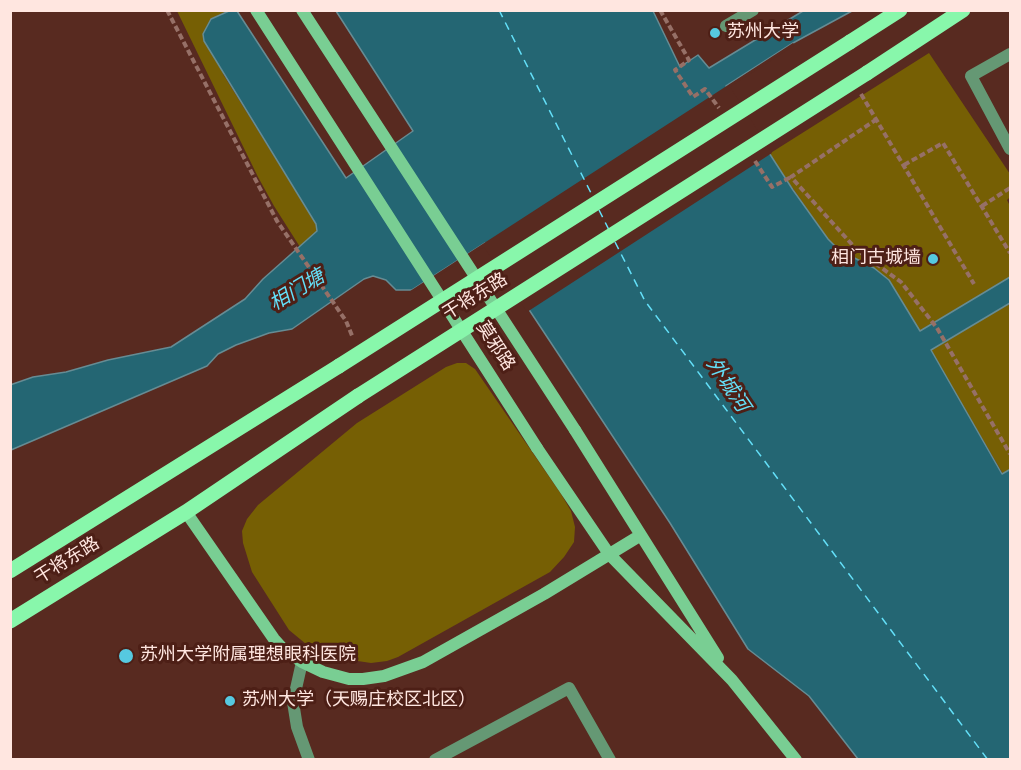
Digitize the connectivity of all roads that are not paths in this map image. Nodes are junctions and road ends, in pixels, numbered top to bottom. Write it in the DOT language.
graph roads {
  1 [pos="256,10"];
  2 [pos="302,10"];
  3 [pos="753,10"];
  4 [pos="900,10"];
  5 [pos="963,10"];
  6 [pos="726,26"];
  7 [pos="1011,54"];
  8 [pos="1011,149"];
  9 [pos="186,512"];
  10 [pos="641,536"];
  11 [pos="609,554"];
  12 [pos="10,571"];
  13 [pos="10,621"];
  14 [pos="302,662"];
  15 [pos="732,680"];
  16 [pos="309,759"];
  17 [pos="435,759"];
  18 [pos="610,759"];
  19 [pos="796,759"];
  1 -- 11 [label="main road, 莫邪路, bridge"];
  2 -- 10 [label="main road, 莫邪路, bridge"];
  3 -- 6 [label="street"];
  4 -- 12 [label="main road, 干将东路, bridge"];
  5 -- 9 [label="main road, 干将东路, bridge"];
  7 -- 8 [label="street"];
  9 -- 13 [label="main road, 干将东路"];
  9 -- 14 [label="main road"];
  10 -- 11 [label="main road"];
  10 -- 15 [label="main road, 莫邪路"];
  11 -- 14 [label="main road"];
  11 -- 15 [label="main road, 莫邪路"];
  14 -- 16 [label="street"];
  15 -- 19 [label="main road, 莫邪路"];
  17 -- 18 [label="street"];
}
